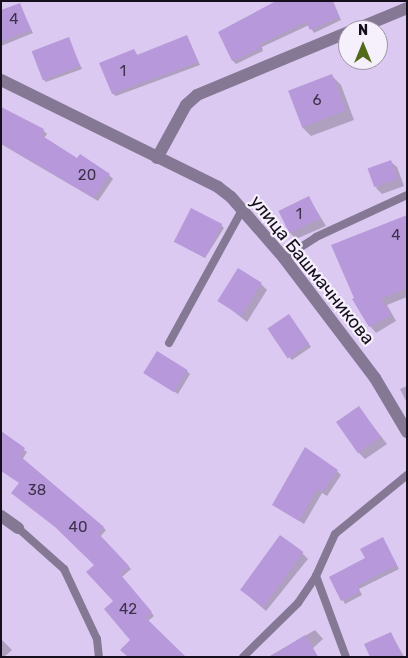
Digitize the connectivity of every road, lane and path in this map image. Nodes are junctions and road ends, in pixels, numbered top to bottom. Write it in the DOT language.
graph roads {
  1 [pos="407,8"];
  2 [pos="378,20"];
  3 [pos="338,36"];
  4 [pos="1,80"];
  5 [pos="158,158"];
  6 [pos="407,195"];
  7 [pos="242,210"];
  8 [pos="284,258"];
  9 [pos="169,343"];
  10 [pos="407,432"];
  11 [pos="407,475"];
  12 [pos="1,516"];
  13 [pos="18,528"];
  14 [pos="316,576"];
  15 [pos="99,657"];
  16 [pos="243,657"];
  17 [pos="346,657"];
  1 -- 2 [label="street"];
  3 -- 5 [label="street"];
  4 -- 5 [label="street, улица Башмачникова"];
  5 -- 7 [label="street, улица Башмачникова"];
  6 -- 8 [label="lane"];
  7 -- 8 [label="street, улица Башмачникова"];
  7 -- 9 [label="lane"];
  8 -- 10 [label="street, улица Башмачникова"];
  11 -- 14 [label="lane"];
  12 -- 13 [label="street"];
  13 -- 15 [label="lane"];
  14 -- 16 [label="lane"];
  14 -- 17 [label="lane"];
}
